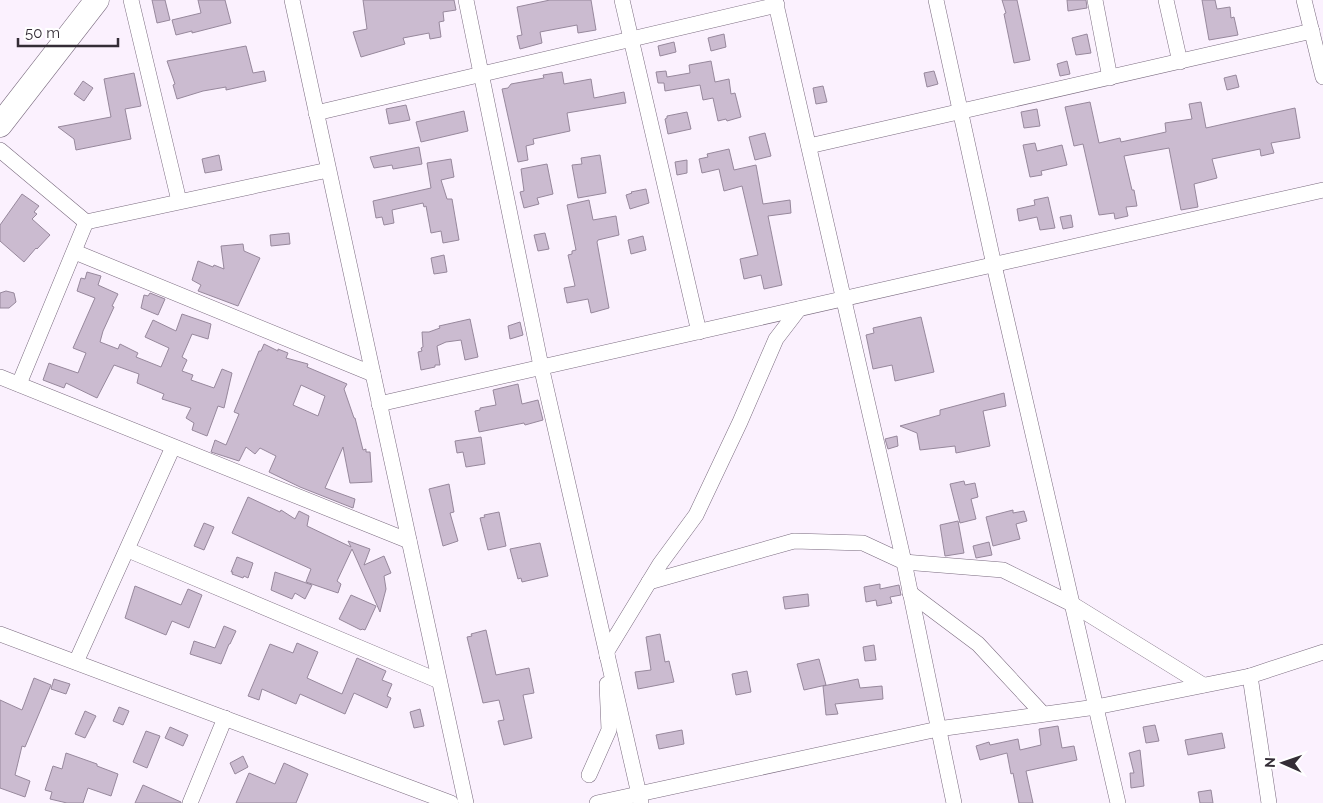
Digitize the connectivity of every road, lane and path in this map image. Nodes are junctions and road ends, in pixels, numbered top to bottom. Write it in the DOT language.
graph roads {
  1 [pos="98,0"];
  2 [pos="131,0"];
  3 [pos="292,0"];
  4 [pos="466,0"];
  5 [pos="622,0"];
  6 [pos="936,0"];
  7 [pos="1095,0"];
  8 [pos="1166,0"];
  9 [pos="1304,0"];
  10 [pos="776,2"];
  11 [pos="1312,31"];
  12 [pos="631,39"];
  13 [pos="1180,62"];
  14 [pos="481,74"];
  15 [pos="1323,77"];
  16 [pos="1110,78"];
  17 [pos="960,112"];
  18 [pos="316,113"];
  19 [pos="0,125"];
  20 [pos="809,146"];
  21 [pos="0,150"];
  22 [pos="328,170"];
  23 [pos="1323,190"];
  24 [pos="179,201"];
  25 [pos="86,222"];
  26 [pos="75,252"];
  27 [pos="994,266"];
  28 [pos="844,299"];
  29 [pos="799,309"];
  30 [pos="699,332"];
  31 [pos="541,366"];
  32 [pos="373,374"];
  33 [pos="0,377"];
  34 [pos="19,384"];
  35 [pos="379,404"];
  36 [pos="173,447"];
  37 [pos="409,542"];
  38 [pos="128,550"];
  39 [pos="904,562"];
  40 [pos="649,582"];
  41 [pos="910,592"];
  42 [pos="1072,604"];
  43 [pos="0,634"];
  44 [pos="607,651"];
  45 [pos="1323,652"];
  46 [pos="76,662"];
  47 [pos="1250,676"];
  48 [pos="440,680"];
  49 [pos="1203,686"];
  50 [pos="1096,707"];
  51 [pos="1043,714"];
  52 [pos="224,718"];
  53 [pos="938,729"];
  54 [pos="589,776"];
  55 [pos="640,798"];
  56 [pos="190,803"];
  57 [pos="451,803"];
  58 [pos="466,803"];
  59 [pos="597,803"];
  60 [pos="954,803"];
  61 [pos="1118,803"];
  62 [pos="1269,803"];
  1 -- 19 [label="main road"];
  2 -- 24 [label="street"];
  3 -- 18 [label="street"];
  4 -- 14 [label="street"];
  5 -- 12 [label="street"];
  6 -- 17 [label="street"];
  7 -- 16 [label="street"];
  8 -- 13 [label="street"];
  9 -- 11 [label="street"];
  10 -- 12 [label="street"];
  10 -- 20 [label="street"];
  11 -- 13 [label="street"];
  11 -- 15 [label="street"];
  12 -- 14 [label="street"];
  12 -- 30 [label="street"];
  13 -- 16 [label="street"];
  14 -- 18 [label="street"];
  14 -- 31 [label="street"];
  16 -- 17 [label="street"];
  17 -- 20 [label="street"];
  17 -- 27 [label="street"];
  18 -- 22 [label="street"];
  20 -- 28 [label="street"];
  21 -- 25 [label="street"];
  22 -- 24 [label="street"];
  22 -- 32 [label="street"];
  23 -- 27 [label="street"];
  24 -- 25 [label="street"];
  25 -- 26 [label="street"];
  26 -- 32 [label="street"];
  26 -- 34 [label="street"];
  27 -- 28 [label="street"];
  27 -- 42 [label="street"];
  28 -- 29 [label="street"];
  28 -- 39 [label="street"];
  29 -- 30 [label="street"];
  29 -- 40 [label="street"];
  30 -- 31 [label="street"];
  31 -- 35 [label="street"];
  31 -- 44 [label="street"];
  32 -- 35 [label="street"];
  33 -- 34 [label="street"];
  34 -- 36 [label="street"];
  35 -- 37 [label="street"];
  36 -- 37 [label="street"];
  36 -- 38 [label="street"];
  37 -- 48 [label="street"];
  38 -- 46 [label="street"];
  38 -- 48 [label="street"];
  39 -- 40 [label="street"];
  39 -- 41 [label="street"];
  39 -- 42 [label="street"];
  40 -- 44 [label="street"];
  41 -- 51 [label="street"];
  41 -- 53 [label="street"];
  42 -- 49 [label="street"];
  42 -- 50 [label="street"];
  43 -- 46 [label="street"];
  44 -- 54 [label="street"];
  44 -- 55 [label="street"];
  45 -- 47 [label="street"];
  46 -- 52 [label="street"];
  47 -- 49 [label="street"];
  47 -- 62 [label="street"];
  48 -- 58 [label="street"];
  49 -- 50 [label="street"];
  50 -- 51 [label="street"];
  50 -- 61 [label="street"];
  51 -- 53 [label="street"];
  52 -- 56 [label="street"];
  52 -- 57 [label="street"];
  53 -- 55 [label="street"];
  53 -- 60 [label="street"];
  55 -- 59 [label="street"];
}
